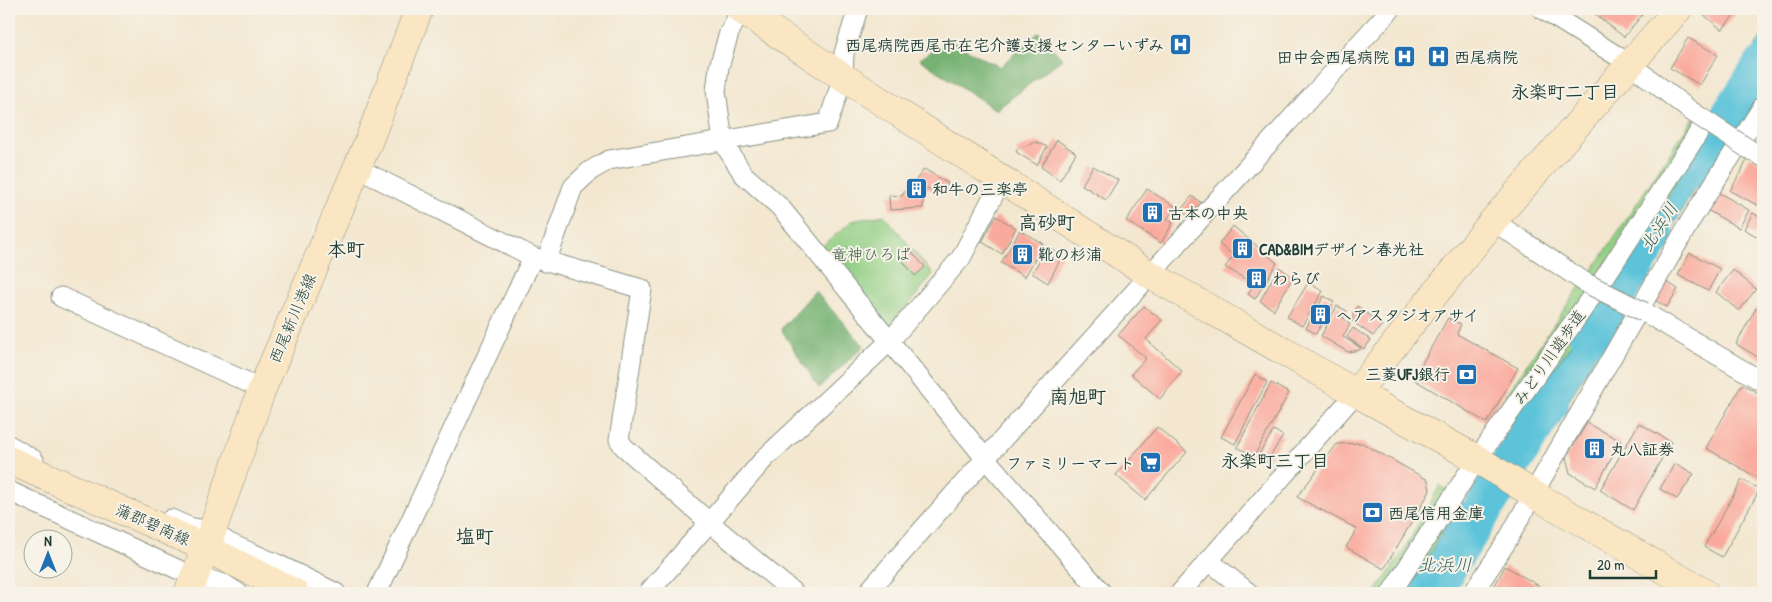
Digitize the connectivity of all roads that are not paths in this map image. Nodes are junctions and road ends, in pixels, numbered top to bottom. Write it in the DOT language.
graph roads {
  1 [pos="418,9"];
  2 [pos="740,9"];
  3 [pos="858,9"];
  4 [pos="1391,9"];
  5 [pos="1542,9"];
  6 [pos="1678,9"];
  7 [pos="1630,64"];
  8 [pos="843,77"];
  9 [pos="1763,106"];
  10 [pos="1698,116"];
  11 [pos="723,142"];
  12 [pos="1763,157"];
  13 [pos="357,168"];
  14 [pos="1002,179"];
  15 [pos="1493,221"];
  16 [pos="539,259"];
  17 [pos="1150,274"];
  18 [pos="1591,286"];
  19 [pos="61,297"];
  20 [pos="889,342"];
  21 [pos="1763,382"];
  22 [pos="262,389"];
  23 [pos="1356,393"];
  24 [pos="9,445"];
  25 [pos="985,458"];
  26 [pos="9,460"];
  27 [pos="1478,460"];
  28 [pos="1525,489"];
  29 [pos="9,491"];
  30 [pos="709,522"];
  31 [pos="209,539"];
  32 [pos="1209,561"];
  33 [pos="192,585"];
  34 [pos="238,593"];
  35 [pos="295,593"];
  36 [pos="336,593"];
  37 [pos="377,593"];
  38 [pos="648,593"];
  39 [pos="794,593"];
  40 [pos="868,593"];
  41 [pos="1102,593"];
  42 [pos="1180,593"];
  43 [pos="1249,593"];
  44 [pos="1391,593"];
  45 [pos="1473,593"];
  46 [pos="1706,593"];
  1 -- 13 [label="street, 西尾新川港線"];
  2 -- 8 [label="street"];
  2 -- 11 [label="street"];
  3 -- 8 [label="street"];
  4 -- 17 [label="street"];
  5 -- 7 [label="street"];
  6 -- 7 [label="street"];
  7 -- 10 [label="street"];
  7 -- 15 [label="street"];
  8 -- 11 [label="street"];
  8 -- 14 [label="street"];
  9 -- 28 [label="street"];
  10 -- 12 [label="street, bridge"];
  10 -- 18 [label="street, みどり川遊歩道"];
  11 -- 16 [label="street"];
  11 -- 20 [label="street"];
  13 -- 16 [label="street"];
  13 -- 22 [label="street, 西尾新川港線"];
  14 -- 17 [label="street"];
  14 -- 20 [label="street"];
  15 -- 18 [label="street"];
  15 -- 23 [label="street"];
  16 -- 30 [label="street"];
  16 -- 37 [label="street"];
  17 -- 23 [label="street"];
  17 -- 25 [label="street"];
  18 -- 21 [label="street, bridge"];
  18 -- 27 [label="street, みどり川遊歩道"];
  19 -- 22 [label="street"];
  20 -- 25 [label="street"];
  20 -- 30 [label="street"];
  22 -- 31 [label="street, 西尾新川港線"];
  23 -- 27 [label="street"];
  23 -- 32 [label="street"];
  24 -- 31 [label="street"];
  25 -- 40 [label="street"];
  25 -- 41 [label="street"];
  26 -- 31 [label="street, 蒲郡碧南線"];
  27 -- 28 [label="street"];
  27 -- 44 [label="street, みどり川遊歩道"];
  28 -- 45 [label="street"];
  28 -- 46 [label="street"];
  29 -- 33 [label="street"];
  30 -- 38 [label="street"];
  30 -- 39 [label="street"];
  31 -- 33 [label="street, 西尾新川港線"];
  31 -- 35 [label="street, 蒲郡碧南線"];
  31 -- 36 [label="street"];
  32 -- 42 [label="street"];
  32 -- 43 [label="street"];
  33 -- 34 [label="street"];
}
